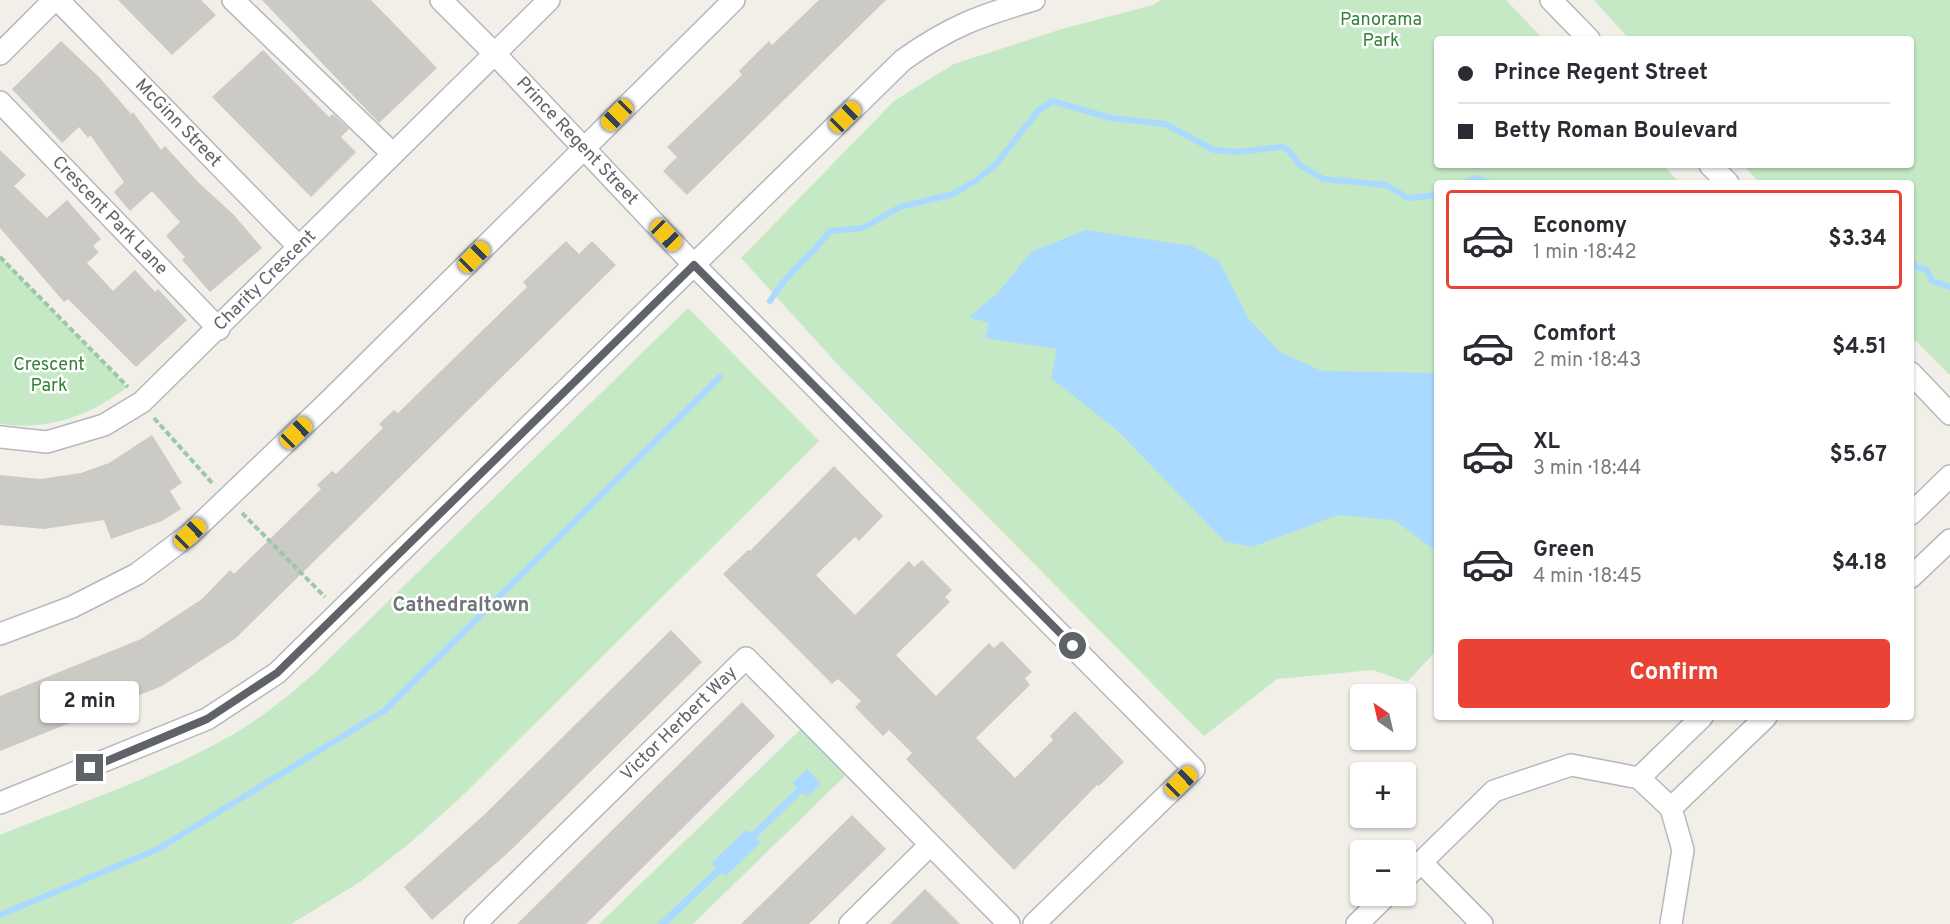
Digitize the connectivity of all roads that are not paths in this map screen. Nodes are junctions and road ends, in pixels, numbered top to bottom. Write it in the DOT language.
graph roads {
  1 [pos="54,0"];
  2 [pos="58,0"];
  3 [pos="233,0"];
  4 [pos="441,0"];
  5 [pos="549,0"];
  6 [pos="734,0"];
  7 [pos="1031,0"];
  8 [pos="1551,0"];
  9 [pos="1586,36"];
  10 [pos="493,52"];
  11 [pos="0,54"];
  12 [pos="0,102"];
  13 [pos="584,149"];
  14 [pos="393,154"];
  15 [pos="1713,168"];
  16 [pos="1725,180"];
  17 [pos="298,248"];
  18 [pos="694,265"];
  19 [pos="219,328"];
  20 [pos="1914,376"];
  21 [pos="1950,414"];
  22 [pos="0,437"];
  23 [pos="1950,476"];
  24 [pos="1914,511"];
  25 [pos="1950,540"];
  26 [pos="1914,575"];
  27 [pos="0,634"];
  28 [pos="1699,720"];
  29 [pos="1763,720"];
  30 [pos="1639,778"];
  31 [pos="0,803"];
  32 [pos="1671,808"];
  33 [pos="930,845"];
  34 [pos="1421,862"];
  35 [pos="1416,867"];
  36 [pos="1376,906"];
  37 [pos="475,924"];
  38 [pos="850,924"];
  39 [pos="1009,924"];
  40 [pos="1034,924"];
  41 [pos="1357,924"];
  42 [pos="1482,924"];
  43 [pos="1671,924"];
  1 -- 11 [label="street"];
  2 -- 17 [label="street, McGinn Street"];
  3 -- 14 [label="street"];
  4 -- 10 [label="street, Prince Regent Street"];
  5 -- 10 [label="street, Charity Crescent"];
  6 -- 13 [label="street"];
  7 -- 18 [label="street"];
  8 -- 9 [label="street"];
  10 -- 13 [label="street, Prince Regent Street"];
  10 -- 14 [label="street, Charity Crescent"];
  12 -- 19 [label="street, Crescent Park Lane"];
  13 -- 18 [label="street, Prince Regent Street"];
  13 -- 27 [label="street"];
  14 -- 17 [label="street, Charity Crescent"];
  15 -- 16 [label="street"];
  17 -- 19 [label="street, Charity Crescent"];
  18 -- 31 [label="street"];
  18 -- 40 [label="street, Prince Regent Street"];
  19 -- 22 [label="street, Charity Crescent"];
  20 -- 21 [label="street"];
  23 -- 24 [label="street"];
  25 -- 26 [label="street"];
  28 -- 30 [label="street"];
  29 -- 32 [label="street"];
  30 -- 32 [label="street"];
  30 -- 34 [label="street"];
  32 -- 43 [label="street"];
  33 -- 37 [label="street, Victor Herbert Way"];
  33 -- 38 [label="street"];
  33 -- 39 [label="street, Victor Herbert Way"];
  34 -- 35 [label="street"];
  34 -- 42 [label="street"];
  36 -- 41 [label="street"];
}
